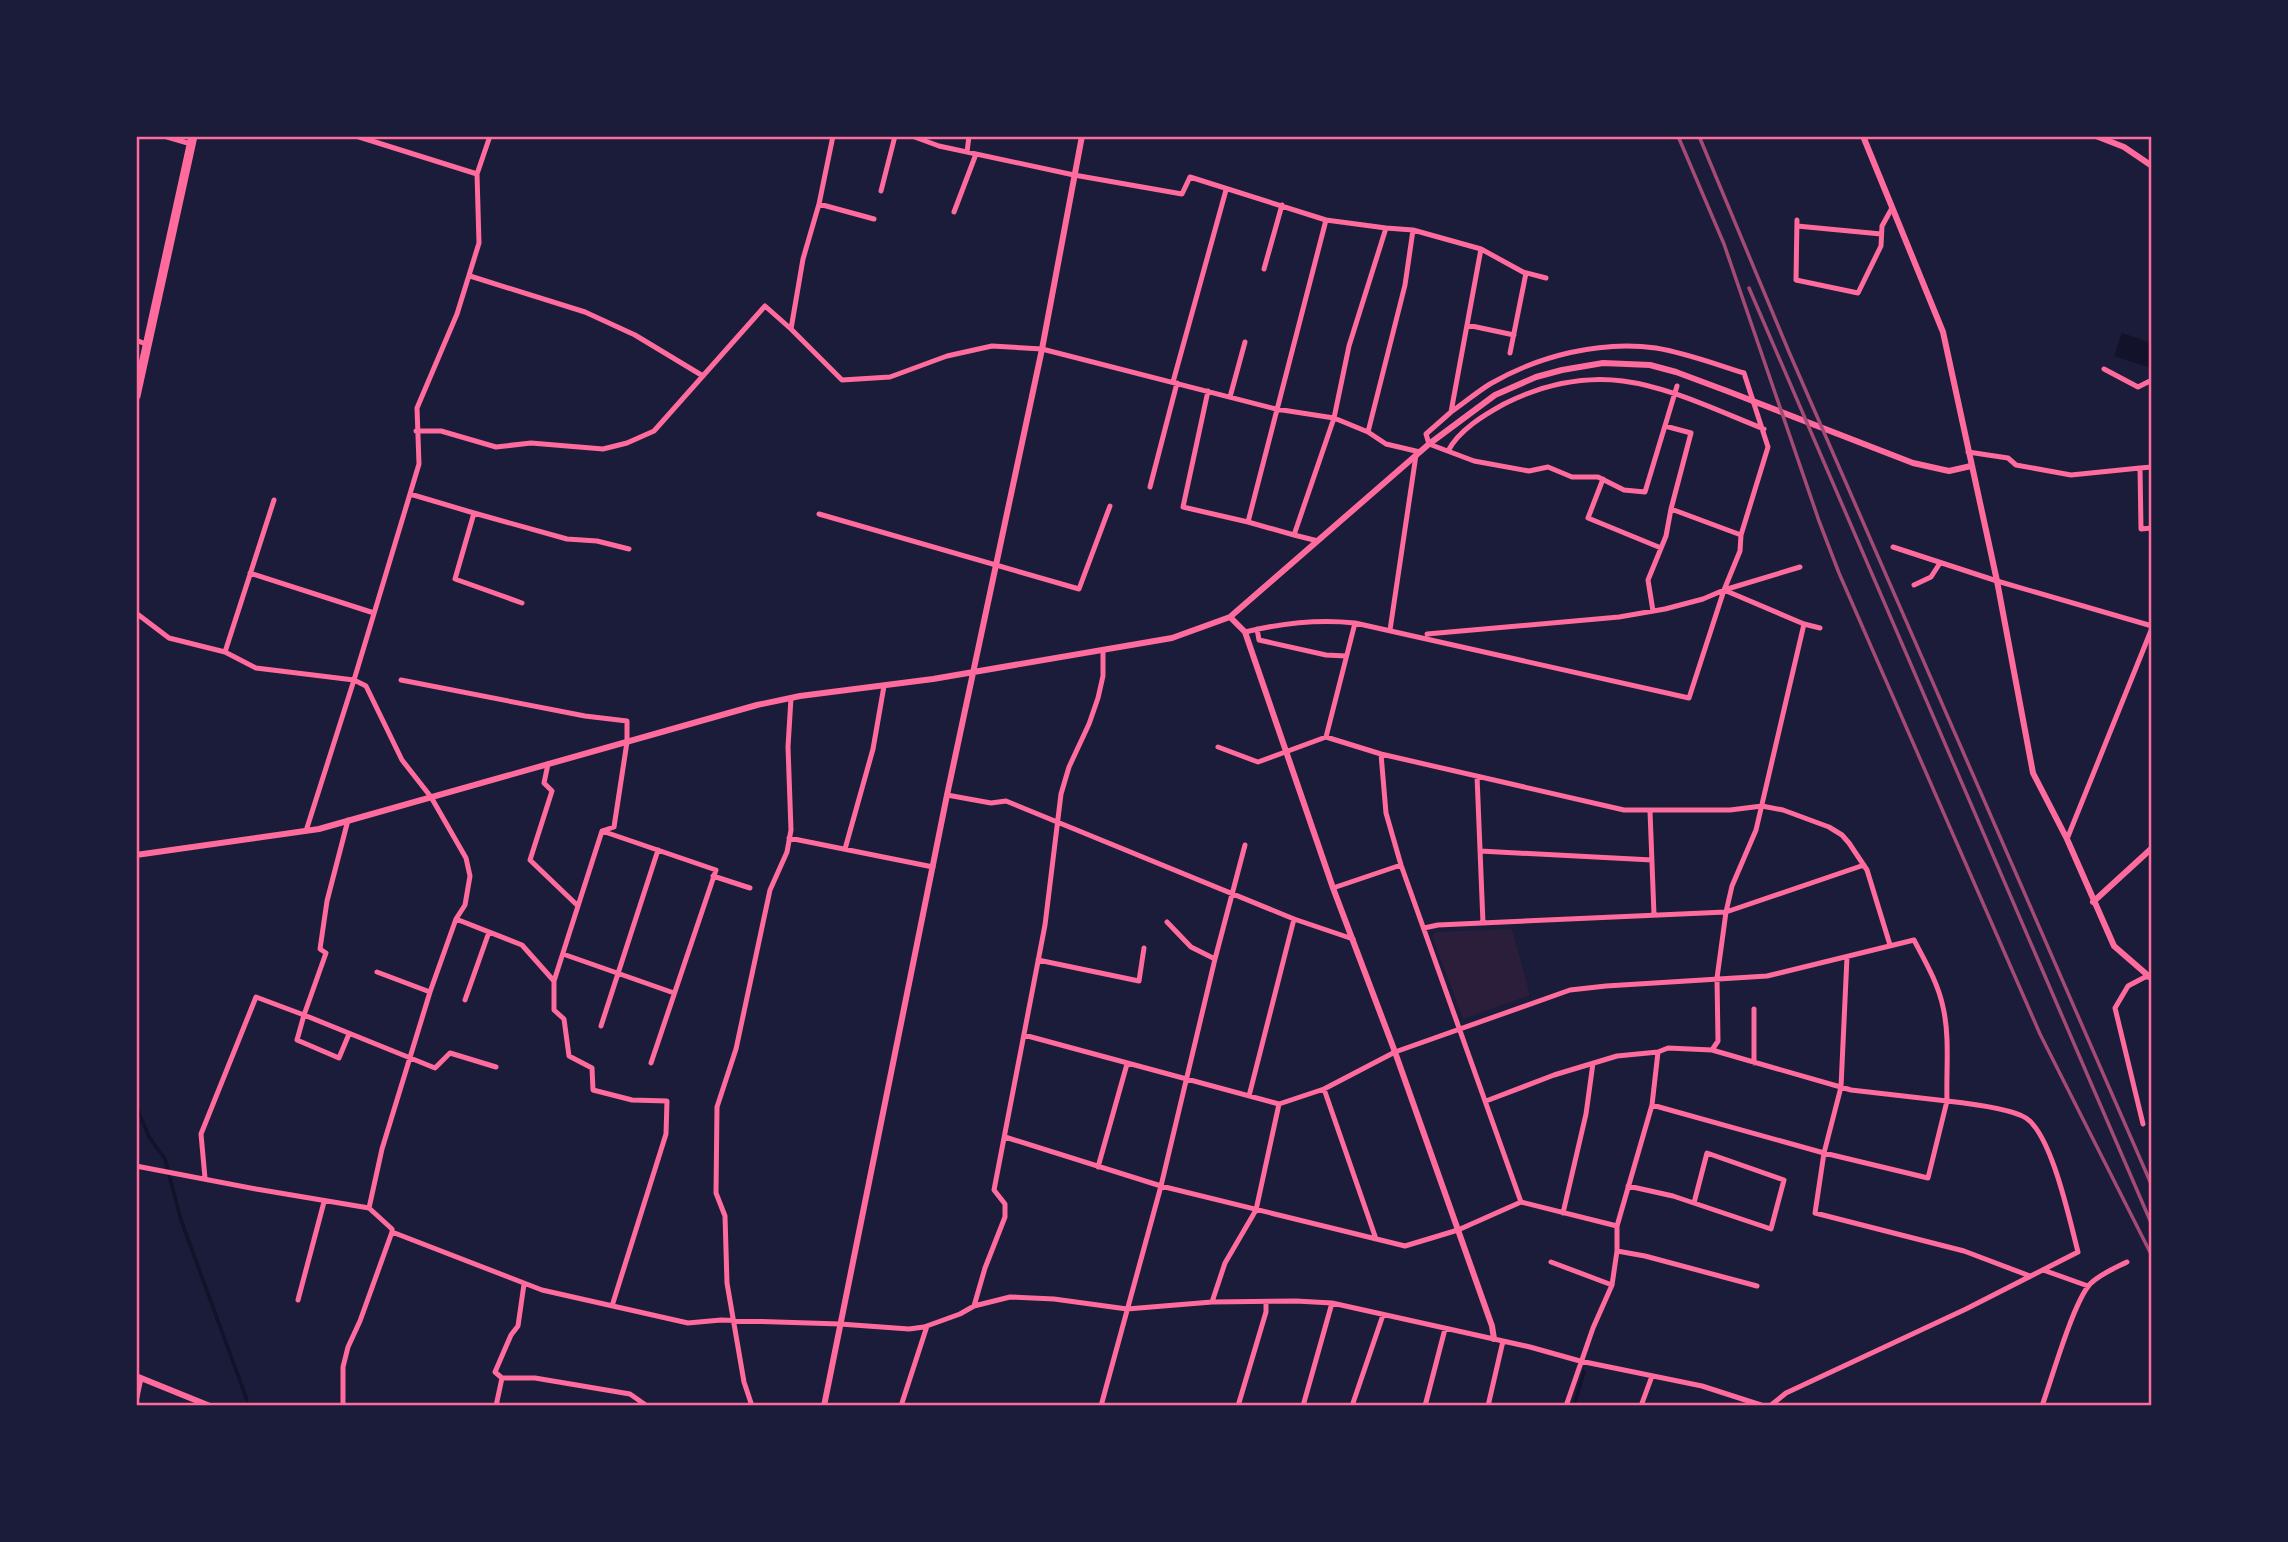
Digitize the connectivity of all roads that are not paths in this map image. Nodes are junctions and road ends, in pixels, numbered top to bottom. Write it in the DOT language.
graph roads {
  1 [pos="164,136"];
  2 [pos="356,136"];
  3 [pos="491,136"];
  4 [pos="833,136"];
  5 [pos="895,136"];
  6 [pos="912,136"];
  7 [pos="969,136"];
  8 [pos="1082,136"];
  9 [pos="1863,136"];
  10 [pos="2096,136"];
  11 [pos="192,140"];
  12 [pos="967,152"];
  13 [pos="976,154"];
  14 [pos="2151,166"];
  15 [pos="477,174"];
  16 [pos="1074,175"];
  17 [pos="1226,190"];
  18 [pos="881,191"];
  19 [pos="819,204"];
  20 [pos="1282,205"];
  21 [pos="1892,208"];
  22 [pos="954,212"];
  23 [pos="874,219"];
  24 [pos="1326,220"];
  25 [pos="1386,228"];
  26 [pos="1413,230"];
  27 [pos="1881,234"];
  28 [pos="1481,249"];
  29 [pos="1264,269"];
  30 [pos="1526,273"];
  31 [pos="470,276"];
  32 [pos="1546,278"];
  33 [pos="1467,325"];
  34 [pos="790,329"];
  35 [pos="1514,335"];
  36 [pos="136,340"];
  37 [pos="1245,342"];
  38 [pos="148,345"];
  39 [pos="1042,349"];
  40 [pos="1510,353"];
  41 [pos="2104,369"];
  42 [pos="703,376"];
  43 [pos="2151,380"];
  44 [pos="1175,382"];
  45 [pos="1675,389"];
  46 [pos="1208,391"];
  47 [pos="136,396"];
  48 [pos="1230,397"];
  49 [pos="1276,409"];
  50 [pos="1451,412"];
  51 [pos="1334,418"];
  52 [pos="1665,426"];
  53 [pos="1764,429"];
  54 [pos="416,431"];
  55 [pos="1368,432"];
  56 [pos="1429,444"];
  57 [pos="1448,451"];
  58 [pos="1968,452"];
  59 [pos="1418,453"];
  60 [pos="1971,467"];
  61 [pos="2151,467"];
  62 [pos="2140,468"];
  63 [pos="1602,480"];
  64 [pos="1150,487"];
  65 [pos="410,494"];
  66 [pos="274,500"];
  67 [pos="1110,506"];
  68 [pos="1671,509"];
  69 [pos="474,513"];
  70 [pos="819,514"];
  71 [pos="1248,522"];
  72 [pos="2151,528"];
  73 [pos="1294,535"];
  74 [pos="1741,535"];
  75 [pos="1319,541"];
  76 [pos="1893,547"];
  77 [pos="1661,548"];
  78 [pos="629,549"];
  79 [pos="1940,563"];
  80 [pos="997,566"];
  81 [pos="1800,567"];
  82 [pos="250,573"];
  83 [pos="1997,581"];
  84 [pos="1914,585"];
  85 [pos="1724,590"];
  86 [pos="522,603"];
  87 [pos="1653,611"];
  88 [pos="136,613"];
  89 [pos="374,613"];
  90 [pos="1230,617"];
  91 [pos="1356,624"];
  92 [pos="1804,624"];
  93 [pos="2151,627"];
  94 [pos="1820,628"];
  95 [pos="1257,629"];
  96 [pos="1390,630"];
  97 [pos="1245,632"];
  98 [pos="1427,634"];
  99 [pos="1103,650"];
  100 [pos="225,652"];
  101 [pos="1346,656"];
  102 [pos="974,671"];
  103 [pos="355,680"];
  104 [pos="401,680"];
  105 [pos="884,686"];
  106 [pos="791,698"];
  107 [pos="1326,737"];
  108 [pos="627,742"];
  109 [pos="1219,747"];
  110 [pos="1287,752"];
  111 [pos="1381,754"];
  112 [pos="548,764"];
  113 [pos="1477,776"];
  114 [pos="947,795"];
  115 [pos="431,797"];
  116 [pos="1762,806"];
  117 [pos="1650,811"];
  118 [pos="348,820"];
  119 [pos="1058,822"];
  120 [pos="306,831"];
  121 [pos="602,831"];
  122 [pos="789,838"];
  123 [pos="2067,839"];
  124 [pos="1245,845"];
  125 [pos="2151,848"];
  126 [pos="845,849"];
  127 [pos="659,850"];
  128 [pos="1480,851"];
  129 [pos="136,855"];
  130 [pos="1652,860"];
  131 [pos="1401,865"];
  132 [pos="1864,865"];
  133 [pos="933,867"];
  134 [pos="713,876"];
  135 [pos="750,888"];
  136 [pos="1333,888"];
  137 [pos="1232,894"];
  138 [pos="2093,902"];
  139 [pos="578,906"];
  140 [pos="1726,912"];
  141 [pos="1654,915"];
  142 [pos="456,919"];
  143 [pos="1294,919"];
  144 [pos="1167,922"];
  145 [pos="1483,923"];
  146 [pos="1424,928"];
  147 [pos="489,932"];
  148 [pos="1353,939"];
  149 [pos="1890,945"];
  150 [pos="1144,948"];
  151 [pos="563,954"];
  152 [pos="1847,957"];
  153 [pos="1215,959"];
  154 [pos="1038,960"];
  155 [pos="377,972"];
  156 [pos="619,974"];
  157 [pos="2150,976"];
  158 [pos="1717,978"];
  159 [pos="554,981"];
  160 [pos="430,992"];
  161 [pos="674,993"];
  162 [pos="465,1000"];
  163 [pos="1754,1009"];
  164 [pos="304,1015"];
  165 [pos="601,1026"];
  166 [pos="1459,1028"];
  167 [pos="349,1034"];
  168 [pos="1024,1035"];
  169 [pos="1712,1050"];
  170 [pos="1395,1052"];
  171 [pos="1658,1052"];
  172 [pos="410,1058"];
  173 [pos="651,1063"];
  174 [pos="1126,1063"];
  175 [pos="1593,1063"];
  176 [pos="1754,1063"];
  177 [pos="496,1067"];
  178 [pos="1185,1079"];
  179 [pos="1842,1087"];
  180 [pos="1324,1089"];
  181 [pos="1249,1096"];
  182 [pos="1486,1101"];
  183 [pos="1947,1101"];
  184 [pos="1279,1104"];
  185 [pos="1652,1105"];
  186 [pos="2143,1125"];
  187 [pos="1005,1137"];
  188 [pos="1824,1153"];
  189 [pos="136,1166"];
  190 [pos="1098,1167"];
  191 [pos="205,1178"];
  192 [pos="1161,1186"];
  193 [pos="1628,1186"];
  194 [pos="324,1202"];
  195 [pos="1521,1202"];
  196 [pos="1694,1203"];
  197 [pos="369,1208"];
  198 [pos="1256,1210"];
  199 [pos="1563,1213"];
  200 [pos="1617,1226"];
  201 [pos="1458,1230"];
  202 [pos="392,1232"];
  203 [pos="1376,1239"];
  204 [pos="1617,1251"];
  205 [pos="1551,1262"];
  206 [pos="2127,1262"];
  207 [pos="2043,1270"];
  208 [pos="2030,1276"];
  209 [pos="524,1284"];
  210 [pos="1612,1285"];
  211 [pos="1757,1286"];
  212 [pos="2088,1286"];
  213 [pos="298,1300"];
  214 [pos="1266,1302"];
  215 [pos="1212,1303"];
  216 [pos="1332,1303"];
  217 [pos="612,1306"];
  218 [pos="974,1306"];
  219 [pos="1127,1309"];
  220 [pos="1383,1315"];
  221 [pos="733,1321"];
  222 [pos="840,1324"];
  223 [pos="927,1326"];
  224 [pos="1445,1329"];
  225 [pos="1494,1339"];
  226 [pos="1503,1341"];
  227 [pos="1580,1361"];
  228 [pos="1652,1376"];
  229 [pos="139,1377"];
  230 [pos="502,1378"];
  231 [pos="136,1402"];
  232 [pos="210,1405"];
  233 [pos="343,1405"];
  234 [pos="496,1405"];
  235 [pos="647,1405"];
  236 [pos="752,1405"];
  237 [pos="824,1405"];
  238 [pos="901,1405"];
  239 [pos="1101,1405"];
  240 [pos="1238,1405"];
  241 [pos="1303,1405"];
  242 [pos="1352,1405"];
  243 [pos="1425,1405"];
  244 [pos="1488,1405"];
  245 [pos="1566,1405"];
  246 [pos="1641,1405"];
  247 [pos="1764,1405"];
  248 [pos="1770,1405"];
  249 [pos="2042,1405"];
  1 -- 11 [label="street"];
  2 -- 15 [label="street"];
  3 -- 15 [label="street"];
  4 -- 19 [label="street"];
  5 -- 18 [label="street"];
  6 -- 12 [label="street"];
  7 -- 12 [label="street"];
  8 -- 16 [label="street"];
  9 -- 21 [label="street"];
  10 -- 14 [label="street"];
  11 -- 38 [label="highway"];
  12 -- 13 [label="street"];
  13 -- 16 [label="street"];
  13 -- 22 [label="street"];
  15 -- 31 [label="street"];
  16 -- 17 [label="street"];
  16 -- 39 [label="street"];
  17 -- 20 [label="street"];
  17 -- 44 [label="street"];
  19 -- 23 [label="street"];
  19 -- 34 [label="street"];
  20 -- 24 [label="street"];
  20 -- 29 [label="street"];
  21 -- 27 [label="street"];
  21 -- 58 [label="street"];
  24 -- 25 [label="street"];
  24 -- 49 [label="street"];
  25 -- 26 [label="street"];
  25 -- 51 [label="street"];
  26 -- 28 [label="street"];
  26 -- 55 [label="street"];
  27 -- 27 [label="street"];
  28 -- 30 [label="street"];
  28 -- 33 [label="street"];
  30 -- 32 [label="street"];
  30 -- 35 [label="street"];
  31 -- 42 [label="street"];
  31 -- 54 [label="street"];
  33 -- 35 [label="street"];
  33 -- 50 [label="street"];
  34 -- 39 [label="street"];
  34 -- 42 [label="street"];
  35 -- 40 [label="street"];
  36 -- 38 [label="street"];
  37 -- 48 [label="street"];
  38 -- 47 [label="highway"];
  39 -- 44 [label="street"];
  39 -- 80 [label="street"];
  41 -- 43 [label="street"];
  42 -- 54 [label="street"];
  44 -- 46 [label="street"];
  44 -- 64 [label="street"];
  45 -- 52 [label="street"];
  45 -- 53 [label="street"];
  45 -- 57 [label="street"];
  46 -- 48 [label="street"];
  46 -- 71 [label="street"];
  48 -- 49 [label="street"];
  49 -- 51 [label="street"];
  49 -- 71 [label="street"];
  50 -- 53 [label="street"];
  50 -- 56 [label="street"];
  51 -- 55 [label="street"];
  51 -- 73 [label="street"];
  52 -- 63 [label="street"];
  52 -- 68 [label="street"];
  53 -- 74 [label="street"];
  54 -- 65 [label="street"];
  55 -- 59 [label="street"];
  56 -- 57 [label="street"];
  56 -- 59 [label="street"];
  56 -- 60 [label="street"];
  57 -- 63 [label="street"];
  58 -- 60 [label="street"];
  58 -- 62 [label="street"];
  59 -- 75 [label="street"];
  59 -- 96 [label="street"];
  60 -- 83 [label="street"];
  61 -- 62 [label="street"];
  62 -- 72 [label="street"];
  63 -- 77 [label="street"];
  65 -- 69 [label="street"];
  65 -- 89 [label="street"];
  66 -- 82 [label="street"];
  67 -- 80 [label="street"];
  68 -- 74 [label="street"];
  68 -- 77 [label="street"];
  69 -- 78 [label="street"];
  69 -- 86 [label="street"];
  70 -- 80 [label="street"];
  71 -- 73 [label="street"];
  73 -- 75 [label="street"];
  74 -- 85 [label="street"];
  75 -- 90 [label="street"];
  76 -- 79 [label="street"];
  77 -- 87 [label="street"];
  79 -- 83 [label="street"];
  79 -- 84 [label="street"];
  80 -- 102 [label="street"];
  81 -- 85 [label="street"];
  82 -- 89 [label="street"];
  82 -- 100 [label="street"];
  83 -- 93 [label="street"];
  83 -- 123 [label="street"];
  85 -- 87 [label="street"];
  85 -- 92 [label="street"];
  85 -- 96 [label="street"];
  87 -- 98 [label="street"];
  88 -- 100 [label="street"];
  89 -- 103 [label="street"];
  90 -- 97 [label="street"];
  90 -- 99 [label="street"];
  91 -- 95 [label="street"];
  91 -- 96 [label="street"];
  91 -- 101 [label="street"];
  92 -- 94 [label="street"];
  92 -- 116 [label="street"];
  93 -- 123 [label="street"];
  95 -- 97 [label="street"];
  95 -- 101 [label="street"];
  97 -- 110 [label="street"];
  99 -- 102 [label="street"];
  99 -- 119 [label="street"];
  100 -- 103 [label="street"];
  101 -- 107 [label="street"];
  102 -- 105 [label="street"];
  102 -- 114 [label="street"];
  103 -- 115 [label="street"];
  103 -- 120 [label="street"];
  104 -- 108 [label="street"];
  105 -- 106 [label="street"];
  105 -- 126 [label="street"];
  106 -- 108 [label="street"];
  106 -- 122 [label="street"];
  107 -- 110 [label="street"];
  107 -- 111 [label="street"];
  108 -- 112 [label="street"];
  108 -- 121 [label="street"];
  109 -- 110 [label="street"];
  110 -- 136 [label="street"];
  111 -- 113 [label="street"];
  111 -- 131 [label="street"];
  112 -- 115 [label="street"];
  112 -- 139 [label="street"];
  113 -- 117 [label="street"];
  113 -- 128 [label="street"];
  114 -- 119 [label="street"];
  114 -- 133 [label="street"];
  115 -- 118 [label="street"];
  115 -- 142 [label="street"];
  116 -- 117 [label="street"];
  116 -- 132 [label="street"];
  116 -- 140 [label="street"];
  117 -- 130 [label="street"];
  118 -- 120 [label="street"];
  118 -- 164 [label="street"];
  119 -- 137 [label="street"];
  119 -- 154 [label="street"];
  120 -- 129 [label="street"];
  121 -- 127 [label="street"];
  121 -- 139 [label="street"];
  122 -- 126 [label="street"];
  122 -- 221 [label="street"];
  123 -- 138 [label="street"];
  124 -- 137 [label="street"];
  125 -- 138 [label="street"];
  126 -- 133 [label="street"];
  127 -- 134 [label="street"];
  127 -- 156 [label="street"];
  128 -- 130 [label="street"];
  128 -- 145 [label="street"];
  130 -- 141 [label="street"];
  131 -- 136 [label="street"];
  131 -- 146 [label="street"];
  132 -- 140 [label="street"];
  132 -- 149 [label="street"];
  133 -- 222 [label="street"];
  134 -- 135 [label="street"];
  134 -- 161 [label="street"];
  136 -- 148 [label="street"];
  137 -- 143 [label="street"];
  137 -- 153 [label="street"];
  138 -- 157 [label="street"];
  139 -- 151 [label="street"];
  140 -- 141 [label="street"];
  140 -- 158 [label="street"];
  141 -- 145 [label="street"];
  142 -- 147 [label="street"];
  142 -- 160 [label="street"];
  143 -- 148 [label="street"];
  143 -- 181 [label="street"];
  144 -- 153 [label="street"];
  145 -- 146 [label="street"];
  146 -- 166 [label="street"];
  147 -- 159 [label="street"];
  147 -- 162 [label="street"];
  148 -- 170 [label="street"];
  149 -- 152 [label="street"];
  149 -- 183 [label="street"];
  150 -- 154 [label="street"];
  151 -- 156 [label="street"];
  151 -- 159 [label="street"];
  152 -- 158 [label="street"];
  152 -- 179 [label="street"];
  153 -- 178 [label="street"];
  154 -- 168 [label="street"];
  155 -- 160 [label="street"];
  156 -- 161 [label="street"];
  156 -- 165 [label="street"];
  157 -- 186 [label="street"];
  158 -- 166 [label="street"];
  158 -- 169 [label="street"];
  159 -- 217 [label="street"];
  160 -- 172 [label="street"];
  161 -- 173 [label="street"];
  163 -- 176 [label="street"];
  164 -- 167 [label="street"];
  164 -- 167 [label="street"];
  164 -- 191 [label="street"];
  166 -- 170 [label="street"];
  166 -- 182 [label="street"];
  167 -- 172 [label="street"];
  168 -- 174 [label="street"];
  168 -- 187 [label="street"];
  169 -- 171 [label="street"];
  169 -- 176 [label="street"];
  170 -- 180 [label="street"];
  170 -- 201 [label="street"];
  171 -- 175 [label="street"];
  171 -- 185 [label="street"];
  172 -- 177 [label="street"];
  172 -- 197 [label="street"];
  174 -- 178 [label="street"];
  174 -- 190 [label="street"];
  175 -- 182 [label="street"];
  175 -- 199 [label="street"];
  176 -- 179 [label="street"];
  178 -- 181 [label="street"];
  178 -- 192 [label="street"];
  179 -- 183 [label="street"];
  179 -- 188 [label="street"];
  180 -- 184 [label="street"];
  180 -- 203 [label="street"];
  181 -- 184 [label="street"];
  182 -- 195 [label="street"];
  183 -- 188 [label="street"];
  183 -- 207 [label="street"];
  184 -- 198 [label="street"];
  185 -- 188 [label="street"];
  185 -- 193 [label="street"];
  187 -- 190 [label="street"];
  187 -- 218 [label="street"];
  188 -- 208 [label="street"];
  189 -- 191 [label="street"];
  190 -- 192 [label="street"];
  191 -- 194 [label="street"];
  192 -- 198 [label="street"];
  192 -- 219 [label="street"];
  193 -- 196 [label="street"];
  193 -- 200 [label="street"];
  194 -- 197 [label="street"];
  194 -- 213 [label="street"];
  195 -- 199 [label="street"];
  195 -- 201 [label="street"];
  196 -- 196 [label="street"];
  197 -- 202 [label="street"];
  198 -- 203 [label="street"];
  198 -- 215 [label="street"];
  199 -- 200 [label="street"];
  200 -- 204 [label="street"];
  201 -- 203 [label="street"];
  201 -- 225 [label="street"];
  202 -- 209 [label="street"];
  202 -- 233 [label="street"];
  204 -- 210 [label="street"];
  204 -- 211 [label="street"];
  205 -- 210 [label="street"];
  206 -- 212 [label="street"];
  207 -- 208 [label="street"];
  207 -- 212 [label="street"];
  208 -- 248 [label="street"];
  209 -- 217 [label="street"];
  209 -- 230 [label="street"];
  210 -- 227 [label="street"];
  212 -- 249 [label="street"];
  214 -- 215 [label="street"];
  214 -- 216 [label="street"];
  214 -- 240 [label="street"];
  215 -- 219 [label="street"];
  216 -- 220 [label="street"];
  216 -- 241 [label="street"];
  217 -- 221 [label="street"];
  218 -- 219 [label="street"];
  218 -- 223 [label="street"];
  219 -- 239 [label="street"];
  220 -- 224 [label="street"];
  220 -- 242 [label="street"];
  221 -- 222 [label="street"];
  221 -- 236 [label="street"];
  222 -- 223 [label="street"];
  222 -- 237 [label="street"];
  223 -- 238 [label="street"];
  224 -- 225 [label="street"];
  224 -- 243 [label="street"];
  225 -- 226 [label="street"];
  226 -- 227 [label="street"];
  226 -- 244 [label="street"];
  227 -- 228 [label="street"];
  227 -- 245 [label="street"];
  228 -- 246 [label="street"];
  228 -- 247 [label="street"];
  229 -- 231 [label="street"];
  229 -- 232 [label="street"];
  230 -- 234 [label="street"];
  230 -- 235 [label="street"];
}
